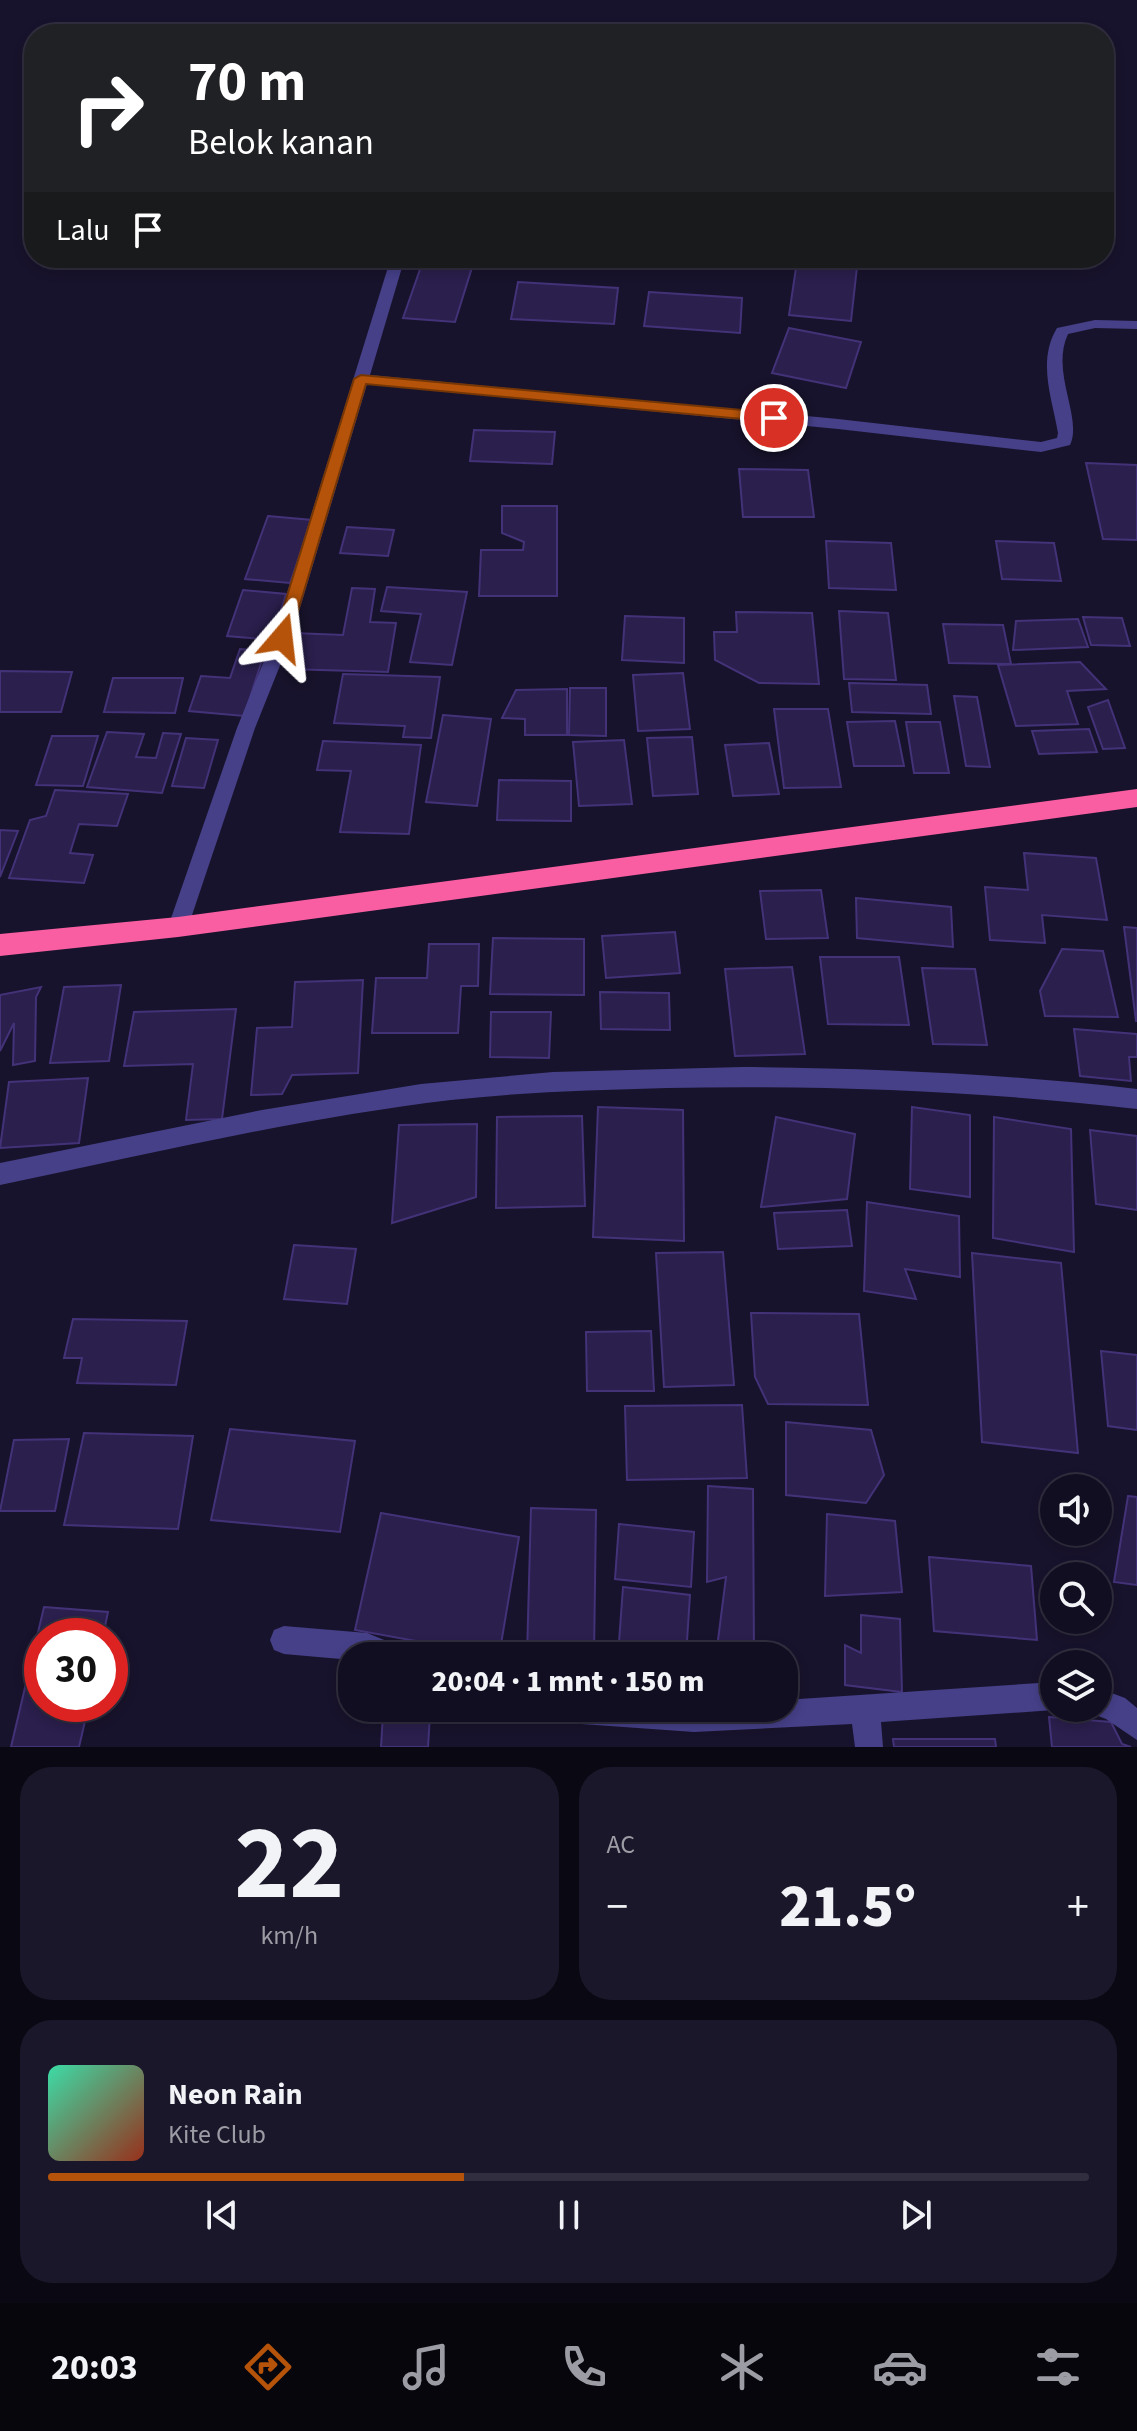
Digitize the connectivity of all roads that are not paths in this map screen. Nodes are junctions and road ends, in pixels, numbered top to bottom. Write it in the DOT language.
graph roads {
  1 [pos="395,268"];
  2 [pos="1137,325"];
  3 [pos="361,379"];
  4 [pos="1137,798"];
  5 [pos="178,927"];
  6 [pos="0,945"];
  7 [pos="1137,1099"];
  8 [pos="0,1174"];
  9 [pos="284,1640"];
  10 [pos="338,1645"];
  11 [pos="1040,1697"];
  12 [pos="1112,1707"];
  13 [pos="865,1709"];
  14 [pos="798,1713"];
  15 [pos="1137,1726"];
  16 [pos="869,1747"];
  1 -- 3 [label="street"];
  2 -- 3 [label="street"];
  3 -- 5 [label="street"];
  4 -- 5 [label="highway"];
  5 -- 6 [label="highway"];
  7 -- 8 [label="street"];
  9 -- 10 [label="street"];
  11 -- 13 [label="street"];
  12 -- 15 [label="street"];
  13 -- 14 [label="street"];
  13 -- 16 [label="street"];
}
